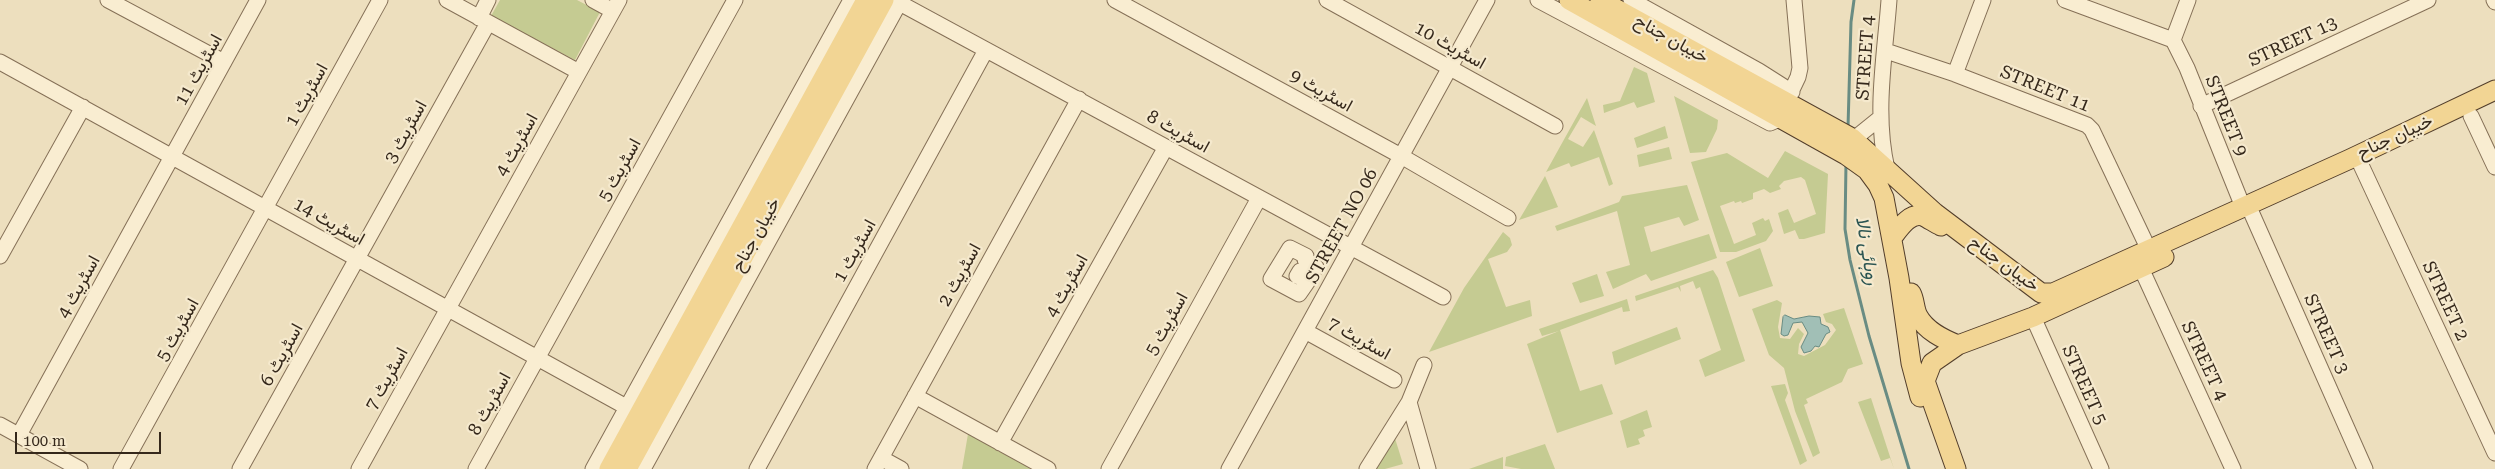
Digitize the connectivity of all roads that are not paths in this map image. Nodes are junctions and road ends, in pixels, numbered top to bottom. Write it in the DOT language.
graph roads {
  1 [pos="108,0"];
  2 [pos="258,0"];
  3 [pos="380,0"];
  4 [pos="447,0"];
  5 [pos="488,0"];
  6 [pos="593,0"];
  7 [pos="735,0"];
  8 [pos="851,0"];
  9 [pos="866,0"];
  10 [pos="1116,0"];
  11 [pos="1327,0"];
  12 [pos="1487,0"];
  13 [pos="1538,0"];
  14 [pos="1569,0"];
  15 [pos="1600,0"];
  16 [pos="1794,0"];
  17 [pos="1889,0"];
  18 [pos="1983,0"];
  19 [pos="2065,0"];
  20 [pos="2188,0"];
  21 [pos="2428,0"];
  22 [pos="895,1"];
  23 [pos="136,6"];
  24 [pos="616,6"];
  25 [pos="1639,7"];
  26 [pos="483,20"];
  27 [pos="2173,40"];
  28 [pos="986,50"];
  29 [pos="1886,51"];
  30 [pos="0,62"];
  31 [pos="224,62"];
  32 [pos="1450,68"];
  33 [pos="579,72"];
  34 [pos="1955,74"];
  35 [pos="2495,90"];
  36 [pos="1079,100"];
  37 [pos="1786,103"];
  38 [pos="2495,104"];
  39 [pos="2201,106"];
  40 [pos="83,107"];
  41 [pos="2471,116"];
  42 [pos="1880,118"];
  43 [pos="1555,126"];
  44 [pos="1853,139"];
  45 [pos="1166,147"];
  46 [pos="1401,156"];
  47 [pos="172,157"];
  48 [pos="2361,165"];
  49 [pos="2495,167"];
  50 [pos="1887,169"];
  51 [pos="1259,198"];
  52 [pos="266,209"];
  53 [pos="2248,210"];
  54 [pos="1508,218"];
  55 [pos="1962,234"];
  56 [pos="1892,238"];
  57 [pos="1351,248"];
  58 [pos="2149,250"];
  59 [pos="0,256"];
  60 [pos="357,259"];
  61 [pos="2141,268"];
  62 [pos="1899,278"];
  63 [pos="1443,297"];
  64 [pos="448,308"];
  65 [pos="2033,317"];
  66 [pos="1305,331"];
  67 [pos="1958,345"];
  68 [pos="538,357"];
  69 [pos="1911,364"];
  70 [pos="1424,365"];
  71 [pos="1394,380"];
  72 [pos="1926,381"];
  73 [pos="915,396"];
  74 [pos="1409,402"];
  75 [pos="633,410"];
  76 [pos="0,425"];
  77 [pos="19,435"];
  78 [pos="1000,443"];
  79 [pos="2495,453"];
  80 [pos="878,464"];
  81 [pos="80,469"];
  82 [pos="121,469"];
  83 [pos="240,469"];
  84 [pos="359,469"];
  85 [pos="476,469"];
  86 [pos="593,469"];
  87 [pos="609,469"];
  88 [pos="627,469"];
  89 [pos="643,469"];
  90 [pos="757,469"];
  91 [pos="901,469"];
  92 [pos="1048,469"];
  93 [pos="1109,469"];
  94 [pos="1229,469"];
  95 [pos="1367,469"];
  96 [pos="1428,469"];
  97 [pos="1946,469"];
  98 [pos="1956,469"];
  99 [pos="2101,469"];
  100 [pos="2233,469"];
  101 [pos="2365,469"];
  1 -- 23 [label="street"];
  2 -- 31 [label="street, اسٹریٹ 11"];
  3 -- 52 [label="street, اسٹریٹ 1"];
  4 -- 26 [label="street"];
  5 -- 26 [label="street, اسٹریٹ 3"];
  6 -- 24 [label="street"];
  7 -- 68 [label="street, اسٹریٹ 5"];
  8 -- 75 [label="street"];
  9 -- 75 [label="main road, خیبان جناح"];
  10 -- 46 [label="street, اسٹریٹ 9"];
  11 -- 32 [label="street, اسٹریٹ 10"];
  12 -- 32 [label="street, STREET NO 06"];
  13 -- 37 [label="street"];
  14 -- 37 [label="main road, خیبان جناح"];
  15 -- 25 [label="main road, خیبان جناح"];
  16 -- 37 [label="street"];
  17 -- 29 [label="street, STREET 4"];
  18 -- 34 [label="street"];
  19 -- 27 [label="street"];
  20 -- 27 [label="street"];
  21 -- 39 [label="street, STREET 13"];
  22 -- 28 [label="street, اسٹریٹ 8"];
  22 -- 88 [label="main road, خیبان جناح"];
  22 -- 89 [label="street"];
  23 -- 31 [label="street"];
  24 -- 33 [label="street, اسٹریٹ 4"];
  25 -- 37 [label="main road, خیبان جناح"];
  26 -- 33 [label="street"];
  26 -- 60 [label="street, اسٹریٹ 3"];
  27 -- 39 [label="street, STREET 9"];
  28 -- 36 [label="street, اسٹریٹ 8"];
  28 -- 90 [label="street, اسٹریٹ 1"];
  29 -- 34 [label="street, STREET 11"];
  29 -- 42 [label="street, STREET 4"];
  30 -- 40 [label="street, اسٹریٹ 14"];
  31 -- 47 [label="street, اسٹریٹ 11"];
  32 -- 43 [label="street, اسٹریٹ 10"];
  32 -- 46 [label="street, STREET NO 06"];
  33 -- 64 [label="street, اسٹریٹ 4"];
  34 -- 58 [label="street, STREET 11"];
  35 -- 53 [label="main road, خیبان جناح"];
  36 -- 45 [label="street, اسٹریٹ 8"];
  36 -- 73 [label="street, اسٹریٹ 2"];
  37 -- 44 [label="main road, خیبان جناح"];
  37 -- 56 [label="main road, خیبان جناح"];
  38 -- 41 [label="main road, خیبان جناح"];
  39 -- 53 [label="street, STREET 9"];
  40 -- 47 [label="street, اسٹریٹ 14"];
  40 -- 59 [label="street"];
  41 -- 48 [label="main road, خیبان جناح"];
  41 -- 49 [label="street"];
  42 -- 44 [label="street"];
  42 -- 50 [label="street, STREET 4"];
  44 -- 50 [label="main road, خیبان جناح"];
  45 -- 51 [label="street, اسٹریٹ 8"];
  45 -- 78 [label="street, اسٹریٹ 4"];
  46 -- 54 [label="street, اسٹریٹ 9"];
  46 -- 57 [label="street, STREET NO 06"];
  47 -- 52 [label="street, اسٹریٹ 14"];
  47 -- 77 [label="street, اسٹریٹ 4"];
  48 -- 53 [label="main road, خیبان جناح"];
  48 -- 79 [label="street, STREET 2"];
  50 -- 55 [label="main road, خیبان جناح"];
  51 -- 57 [label="street, اسٹریٹ 8"];
  51 -- 93 [label="street, اسٹریٹ 5"];
  52 -- 60 [label="street, اسٹریٹ 14"];
  52 -- 82 [label="street, اسٹریٹ 5"];
  53 -- 58 [label="main road, خیبان جناح"];
  53 -- 61 [label="main road, خیبان جناح"];
  53 -- 101 [label="street, STREET 3"];
  55 -- 56 [label="main road"];
  55 -- 58 [label="main road, خیبان جناح"];
  56 -- 62 [label="main road, خیبان جناح"];
  57 -- 63 [label="street, اسٹریٹ 8"];
  57 -- 66 [label="street, STREET NO 06"];
  60 -- 64 [label="street, اسٹریٹ 14"];
  60 -- 83 [label="street, اسٹریٹ 6"];
  61 -- 65 [label="main road, خیبان جناح"];
  61 -- 100 [label="street, STREET 4"];
  62 -- 67 [label="main road"];
  62 -- 69 [label="main road, خیبان جناح"];
  64 -- 68 [label="street, اسٹریٹ 14"];
  64 -- 84 [label="street, اسٹریٹ 7"];
  65 -- 67 [label="main road, خیبان جناح"];
  65 -- 99 [label="street, STREET 5"];
  66 -- 71 [label="street, اسٹریٹ 7"];
  66 -- 94 [label="street, STREET NO 06"];
  67 -- 72 [label="main road, خیبان جناح"];
  68 -- 75 [label="street, اسٹریٹ 14"];
  68 -- 85 [label="street, اسٹریٹ 8"];
  69 -- 72 [label="main road"];
  69 -- 97 [label="main road, خیبان جناح"];
  70 -- 74 [label="street"];
  72 -- 98 [label="main road"];
  73 -- 78 [label="street"];
  73 -- 80 [label="street, اسٹریٹ 2"];
  74 -- 95 [label="street"];
  74 -- 96 [label="street"];
  75 -- 86 [label="street"];
  75 -- 87 [label="main road, خیبان جناح"];
  76 -- 77 [label="street"];
  77 -- 81 [label="street"];
  78 -- 92 [label="street"];
  80 -- 91 [label="street"];
}
